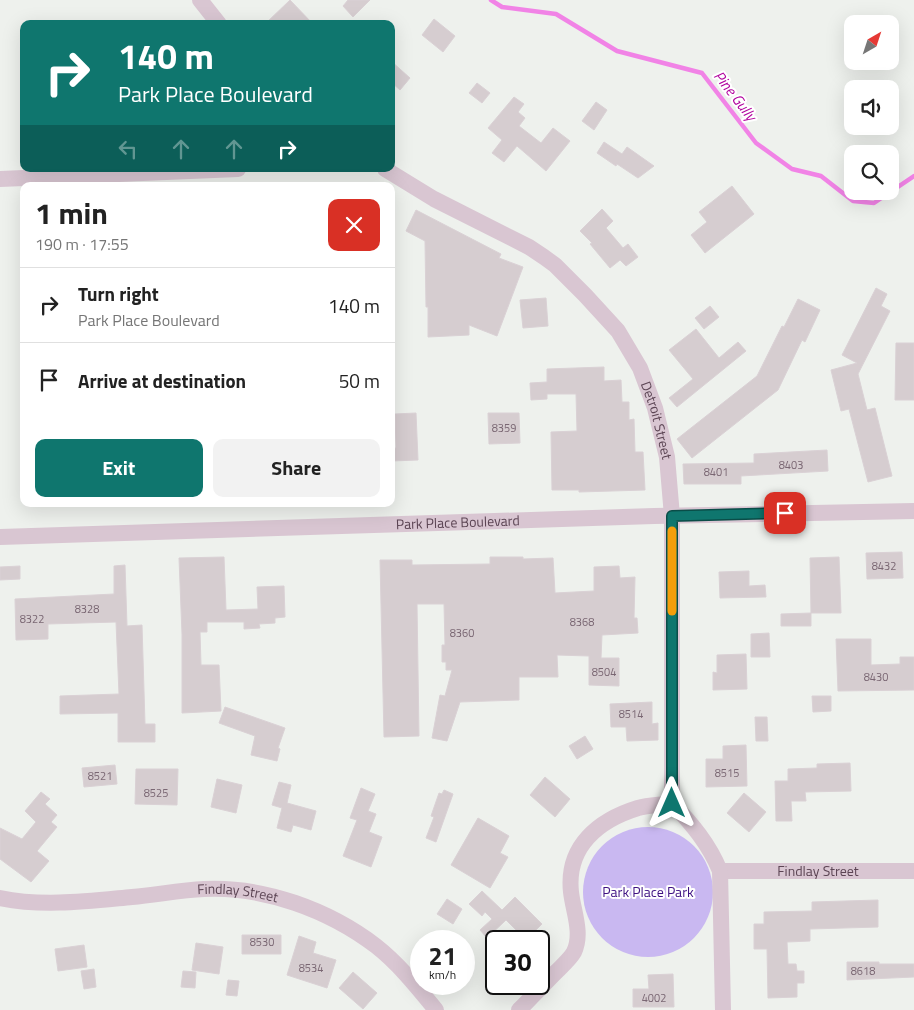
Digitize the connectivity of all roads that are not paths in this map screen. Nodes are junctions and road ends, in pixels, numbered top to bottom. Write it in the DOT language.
graph roads {
  1 [pos="200,0"];
  2 [pos="216,20"];
  3 [pos="167,172"];
  4 [pos="390,172"];
  5 [pos="0,179"];
  6 [pos="914,510"];
  7 [pos="672,516"];
  8 [pos="0,537"];
  9 [pos="672,803"];
  10 [pos="720,871"];
  11 [pos="914,871"];
  12 [pos="0,898"];
  13 [pos="436,1010"];
  14 [pos="519,1010"];
  15 [pos="723,1010"];
  1 -- 2 [label="street"];
  3 -- 5 [label="street"];
  4 -- 7 [label="street, Detroit Street"];
  6 -- 7 [label="street, Park Place Boulevard"];
  7 -- 8 [label="street, Park Place Boulevard"];
  7 -- 9 [label="street, Detroit Street"];
  9 -- 10 [label="street"];
  9 -- 14 [label="street"];
  10 -- 11 [label="street, Findlay Street"];
  10 -- 15 [label="street"];
  12 -- 13 [label="street, Findlay Street"];
}
